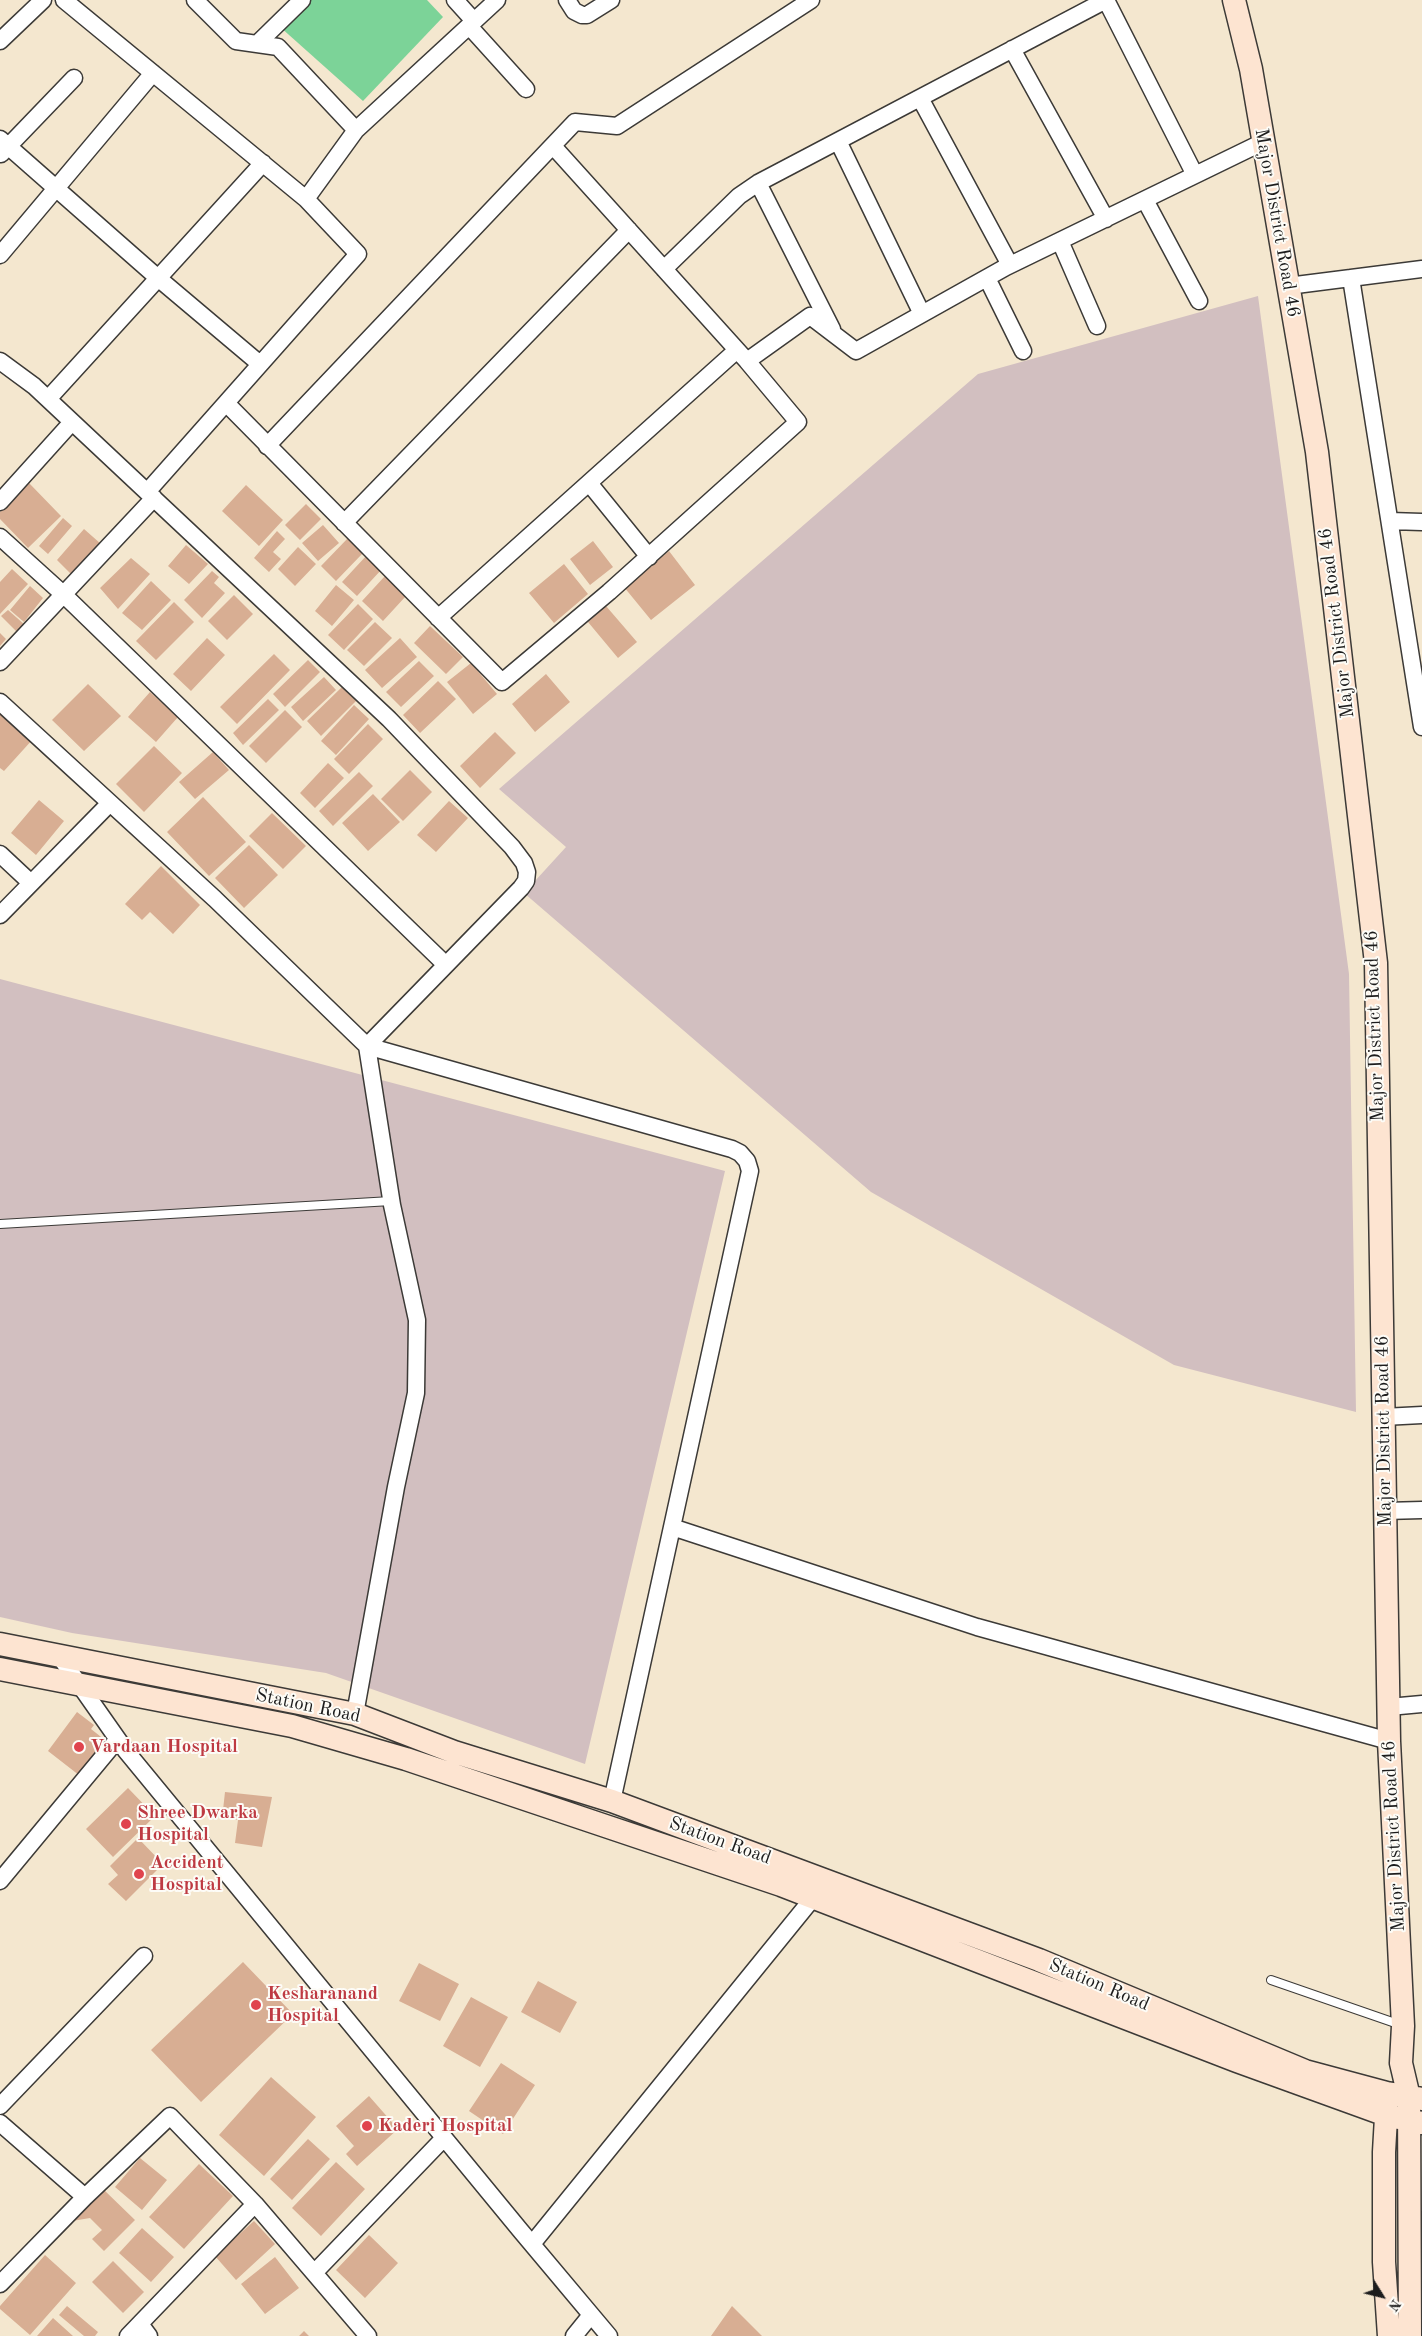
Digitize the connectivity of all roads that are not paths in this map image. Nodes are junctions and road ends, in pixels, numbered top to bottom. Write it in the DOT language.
graph roads {
  1 [pos="64,0"];
  2 [pos="195,0"];
  3 [pos="302,0"];
  4 [pos="454,0"];
  5 [pos="497,0"];
  6 [pos="567,0"];
  7 [pos="611,0"];
  8 [pos="811,0"];
  9 [pos="1106,0"];
  10 [pos="1234,0"];
  11 [pos="37,2"];
  12 [pos="471,23"];
  13 [pos="0,41"];
  14 [pos="257,44"];
  15 [pos="1012,49"];
  16 [pos="153,73"];
  17 [pos="74,78"];
  18 [pos="526,89"];
  19 [pos="920,98"];
  20 [pos="356,130"];
  21 [pos="838,141"];
  22 [pos="1264,142"];
  23 [pos="553,146"];
  24 [pos="3,147"];
  25 [pos="263,163"];
  26 [pos="1196,175"];
  27 [pos="758,183"];
  28 [pos="57,190"];
  29 [pos="306,199"];
  30 [pos="1145,200"];
  31 [pos="1106,219"];
  32 [pos="629,230"];
  33 [pos="1060,241"];
  34 [pos="0,255"];
  35 [pos="1010,266"];
  36 [pos="664,269"];
  37 [pos="1422,269"];
  38 [pos="158,278"];
  39 [pos="987,278"];
  40 [pos="1351,278"];
  41 [pos="1288,286"];
  42 [pos="1199,301"];
  43 [pos="922,314"];
  44 [pos="1097,326"];
  45 [pos="834,334"];
  46 [pos="1023,352"];
  47 [pos="742,356"];
  48 [pos="0,362"];
  49 [pos="260,364"];
  50 [pos="48,400"];
  51 [pos="226,402"];
  52 [pos="72,422"];
  53 [pos="267,446"];
  54 [pos="589,483"];
  55 [pos="150,495"];
  56 [pos="0,502"];
  57 [pos="1390,521"];
  58 [pos="1422,522"];
  59 [pos="344,523"];
  60 [pos="0,536"];
  61 [pos="649,557"];
  62 [pos="63,594"];
  63 [pos="438,618"];
  64 [pos="0,662"];
  65 [pos="0,702"];
  66 [pos="1422,727"];
  67 [pos="110,803"];
  68 [pos="0,854"];
  69 [pos="31,883"];
  70 [pos="0,915"];
  71 [pos="446,965"];
  72 [pos="367,1046"];
  73 [pos="391,1201"];
  74 [pos="0,1224"];
  75 [pos="1422,1415"];
  76 [pos="1384,1417"];
  77 [pos="1422,1510"];
  78 [pos="1385,1511"];
  79 [pos="672,1527"];
  80 [pos="0,1644"];
  81 [pos="60,1657"];
  82 [pos="0,1669"];
  83 [pos="80,1686"];
  84 [pos="1422,1704"];
  85 [pos="1389,1707"];
  86 [pos="355,1714"];
  87 [pos="117,1740"];
  88 [pos="1390,1741"];
  89 [pos="612,1801"];
  90 [pos="0,1881"];
  91 [pos="813,1898"];
  92 [pos="144,1956"];
  93 [pos="1271,1980"];
  94 [pos="1403,2026"];
  95 [pos="1401,2063"];
  96 [pos="1416,2098"];
  97 [pos="1386,2104"];
  98 [pos="0,2106"];
  99 [pos="1415,2122"];
  100 [pos="0,2123"];
  101 [pos="444,2138"];
  102 [pos="84,2197"];
  103 [pos="255,2204"];
  104 [pos="532,2244"];
  105 [pos="315,2272"];
  106 [pos="0,2284"];
  107 [pos="591,2314"];
  108 [pos="144,2330"];
  109 [pos="128,2336"];
  110 [pos="368,2336"];
  111 [pos="574,2336"];
  112 [pos="609,2336"];
  113 [pos="1389,2336"];
  114 [pos="1410,2336"];
  1 -- 16 [label="street"];
  2 -- 14 [label="street"];
  3 -- 14 [label="street"];
  4 -- 12 [label="street"];
  5 -- 12 [label="street"];
  6 -- 7 [label="street"];
  8 -- 23 [label="street"];
  9 -- 15 [label="street"];
  9 -- 26 [label="street"];
  10 -- 22 [label="main road, Major District Road 46"];
  11 -- 13 [label="street"];
  12 -- 18 [label="street"];
  12 -- 20 [label="street"];
  14 -- 20 [label="street"];
  15 -- 19 [label="street"];
  15 -- 31 [label="street"];
  16 -- 25 [label="street"];
  16 -- 28 [label="street"];
  17 -- 24 [label="street"];
  19 -- 21 [label="street"];
  19 -- 35 [label="street"];
  20 -- 29 [label="street"];
  21 -- 27 [label="street"];
  21 -- 43 [label="street"];
  22 -- 26 [label="street"];
  22 -- 41 [label="main road, Major District Road 46"];
  23 -- 32 [label="street"];
  23 -- 53 [label="street"];
  24 -- 28 [label="street"];
  25 -- 29 [label="street"];
  25 -- 38 [label="street"];
  26 -- 30 [label="street"];
  27 -- 36 [label="street"];
  27 -- 45 [label="street"];
  28 -- 34 [label="street"];
  28 -- 38 [label="street"];
  29 -- 49 [label="street"];
  30 -- 31 [label="street"];
  30 -- 42 [label="street"];
  31 -- 33 [label="street"];
  32 -- 36 [label="street"];
  32 -- 59 [label="street"];
  33 -- 35 [label="street"];
  33 -- 44 [label="street"];
  35 -- 39 [label="street"];
  36 -- 47 [label="street"];
  37 -- 40 [label="street"];
  38 -- 49 [label="street"];
  38 -- 50 [label="street"];
  39 -- 43 [label="street"];
  39 -- 46 [label="street"];
  40 -- 41 [label="street"];
  40 -- 57 [label="street"];
  41 -- 76 [label="main road, Major District Road 46"];
  43 -- 45 [label="street"];
  45 -- 47 [label="street"];
  47 -- 54 [label="street"];
  47 -- 61 [label="street"];
  48 -- 50 [label="street"];
  49 -- 51 [label="street"];
  50 -- 52 [label="street"];
  51 -- 53 [label="street"];
  51 -- 55 [label="street"];
  52 -- 55 [label="street"];
  52 -- 56 [label="street"];
  53 -- 59 [label="street"];
  54 -- 61 [label="street"];
  54 -- 63 [label="street"];
  55 -- 62 [label="street"];
  55 -- 71 [label="street"];
  57 -- 58 [label="street"];
  57 -- 66 [label="street"];
  59 -- 63 [label="street"];
  60 -- 62 [label="street"];
  61 -- 63 [label="street"];
  62 -- 64 [label="street"];
  62 -- 71 [label="street"];
  65 -- 67 [label="street"];
  67 -- 69 [label="street"];
  67 -- 72 [label="street"];
  68 -- 69 [label="street"];
  69 -- 70 [label="street"];
  71 -- 72 [label="street"];
  72 -- 73 [label="street"];
  72 -- 79 [label="street"];
  73 -- 74 [label="lane"];
  73 -- 86 [label="street"];
  75 -- 76 [label="street"];
  76 -- 78 [label="main road, Major District Road 46"];
  77 -- 78 [label="street"];
  78 -- 85 [label="main road, Major District Road 46"];
  79 -- 88 [label="street"];
  79 -- 89 [label="street"];
  80 -- 81 [label="main road, Station Road"];
  81 -- 83 [label="street"];
  81 -- 86 [label="main road, Station Road"];
  82 -- 83 [label="main road, Station Road"];
  83 -- 87 [label="street"];
  83 -- 91 [label="main road, Station Road"];
  84 -- 85 [label="street"];
  85 -- 88 [label="main road, Major District Road 46"];
  86 -- 89 [label="main road, Station Road"];
  87 -- 90 [label="street"];
  87 -- 101 [label="street"];
  88 -- 94 [label="main road, Major District Road 46"];
  89 -- 97 [label="main road, Station Road"];
  91 -- 97 [label="main road, Station Road"];
  91 -- 104 [label="street"];
  92 -- 98 [label="street"];
  93 -- 94 [label="lane"];
  94 -- 95 [label="main road, Major District Road 46"];
  95 -- 96 [label="main road, Major District Road 46"];
  95 -- 97 [label="main road, Major District Road 46"];
  96 -- 97 [label="main road, Station Road"];
  96 -- 99 [label="main road, Major District Road 46"];
  97 -- 99 [label="main road, Station Road"];
  97 -- 113 [label="main road, Major District Road 46"];
  99 -- 114 [label="main road, Major District Road 46"];
  100 -- 102 [label="street"];
  101 -- 104 [label="street"];
  101 -- 105 [label="street"];
  102 -- 103 [label="street"];
  102 -- 106 [label="street"];
  103 -- 105 [label="street"];
  103 -- 108 [label="street"];
  104 -- 107 [label="street"];
  105 -- 110 [label="street"];
  107 -- 111 [label="street"];
  107 -- 112 [label="street"];
  108 -- 109 [label="street"];
}
